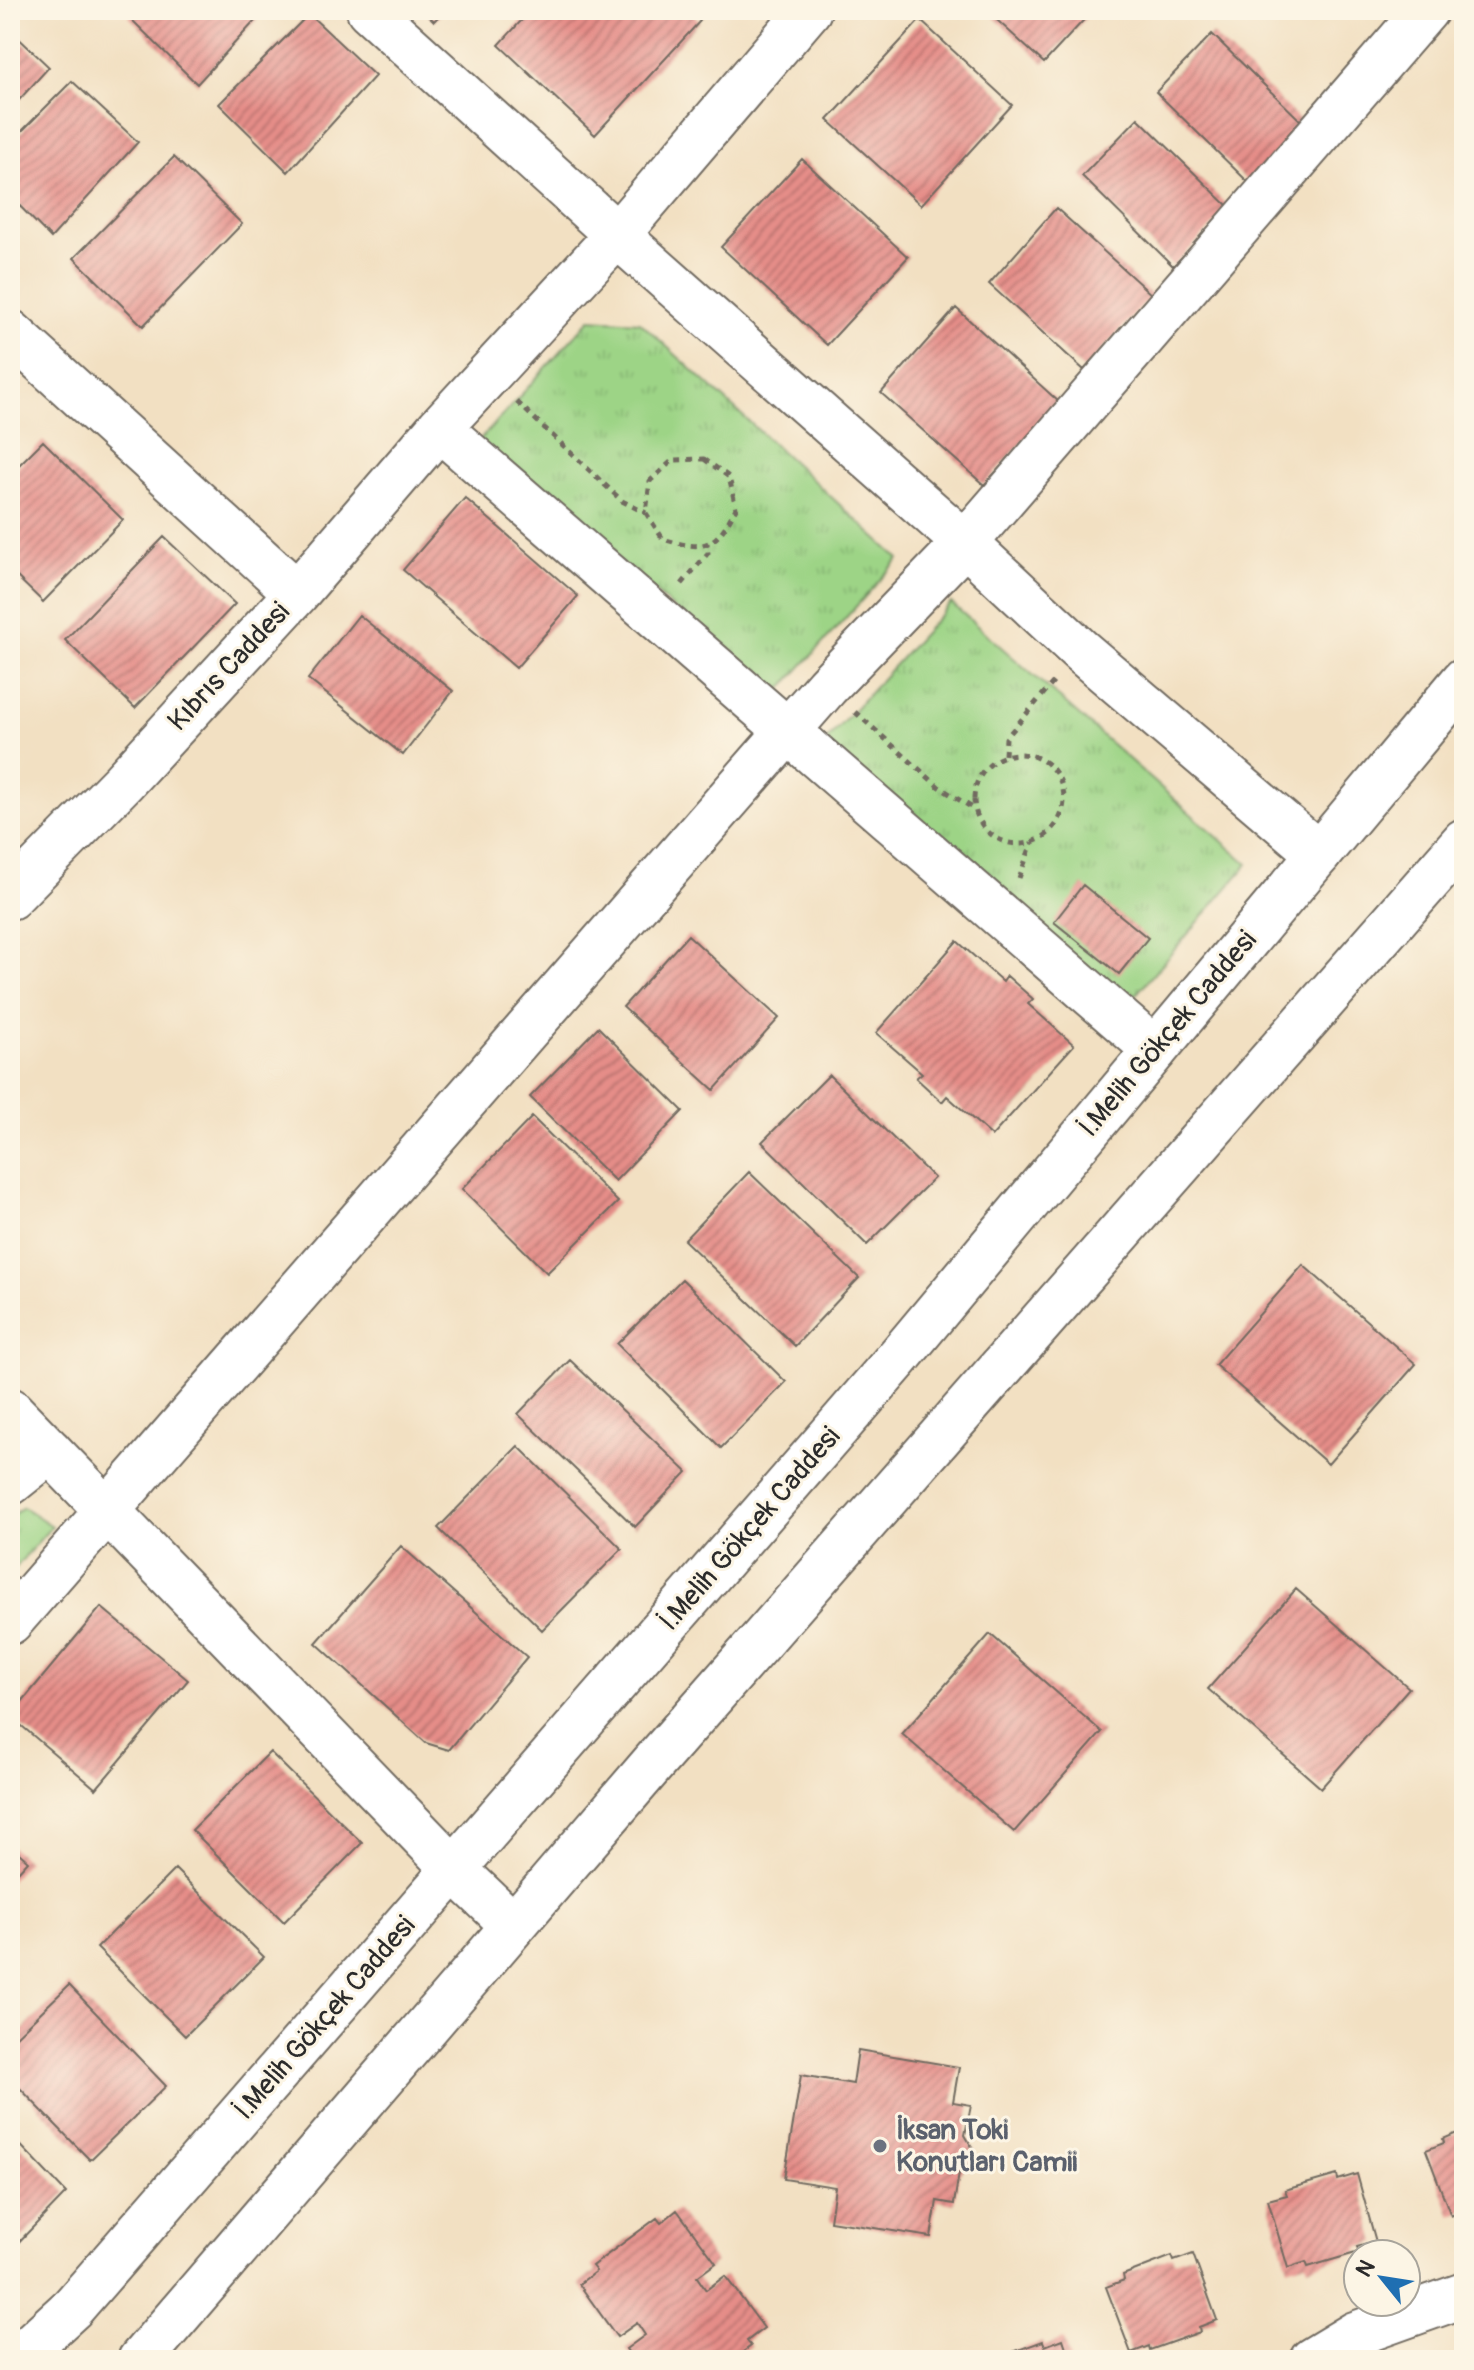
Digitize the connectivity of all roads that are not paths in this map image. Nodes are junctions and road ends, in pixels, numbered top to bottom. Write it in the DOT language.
graph roads {
  1 [pos="369,10"];
  2 [pos="809,10"];
  3 [pos="1426,10"];
  4 [pos="617,235"];
  5 [pos="10,332"];
  6 [pos="439,428"];
  7 [pos="965,543"];
  8 [pos="297,593"];
  9 [pos="1464,680"];
  10 [pos="788,731"];
  11 [pos="1464,841"];
  12 [pos="1319,854"];
  13 [pos="10,897"];
  14 [pos="1155,1050"];
  15 [pos="10,1410"];
  16 [pos="50,1451"];
  17 [pos="10,1483"];
  18 [pos="106,1510"];
  19 [pos="10,1622"];
  20 [pos="454,1869"];
  21 [pos="513,1925"];
  22 [pos="1464,2295"];
  23 [pos="15,2360"];
  24 [pos="140,2360"];
  25 [pos="1312,2360"];
  1 -- 4 [label="street"];
  2 -- 4 [label="street, Kıbrıs Caddesi"];
  3 -- 7 [label="street"];
  4 -- 6 [label="street, Kıbrıs Caddesi"];
  4 -- 7 [label="street"];
  5 -- 8 [label="street"];
  6 -- 8 [label="street, Kıbrıs Caddesi"];
  6 -- 10 [label="street"];
  7 -- 10 [label="street"];
  7 -- 12 [label="street"];
  8 -- 13 [label="street, Kıbrıs Caddesi"];
  9 -- 12 [label="street, İ.Melih Gökçek Caddesi"];
  10 -- 14 [label="street"];
  10 -- 18 [label="street"];
  11 -- 21 [label="street"];
  12 -- 14 [label="street, İ.Melih Gökçek Caddesi"];
  14 -- 20 [label="street, İ.Melih Gökçek Caddesi"];
  15 -- 16 [label="street"];
  16 -- 17 [label="street"];
  16 -- 18 [label="street"];
  18 -- 19 [label="street"];
  18 -- 20 [label="street"];
  20 -- 21 [label="street"];
  20 -- 23 [label="street, İ.Melih Gökçek Caddesi"];
  21 -- 24 [label="street"];
  22 -- 25 [label="street"];
}
